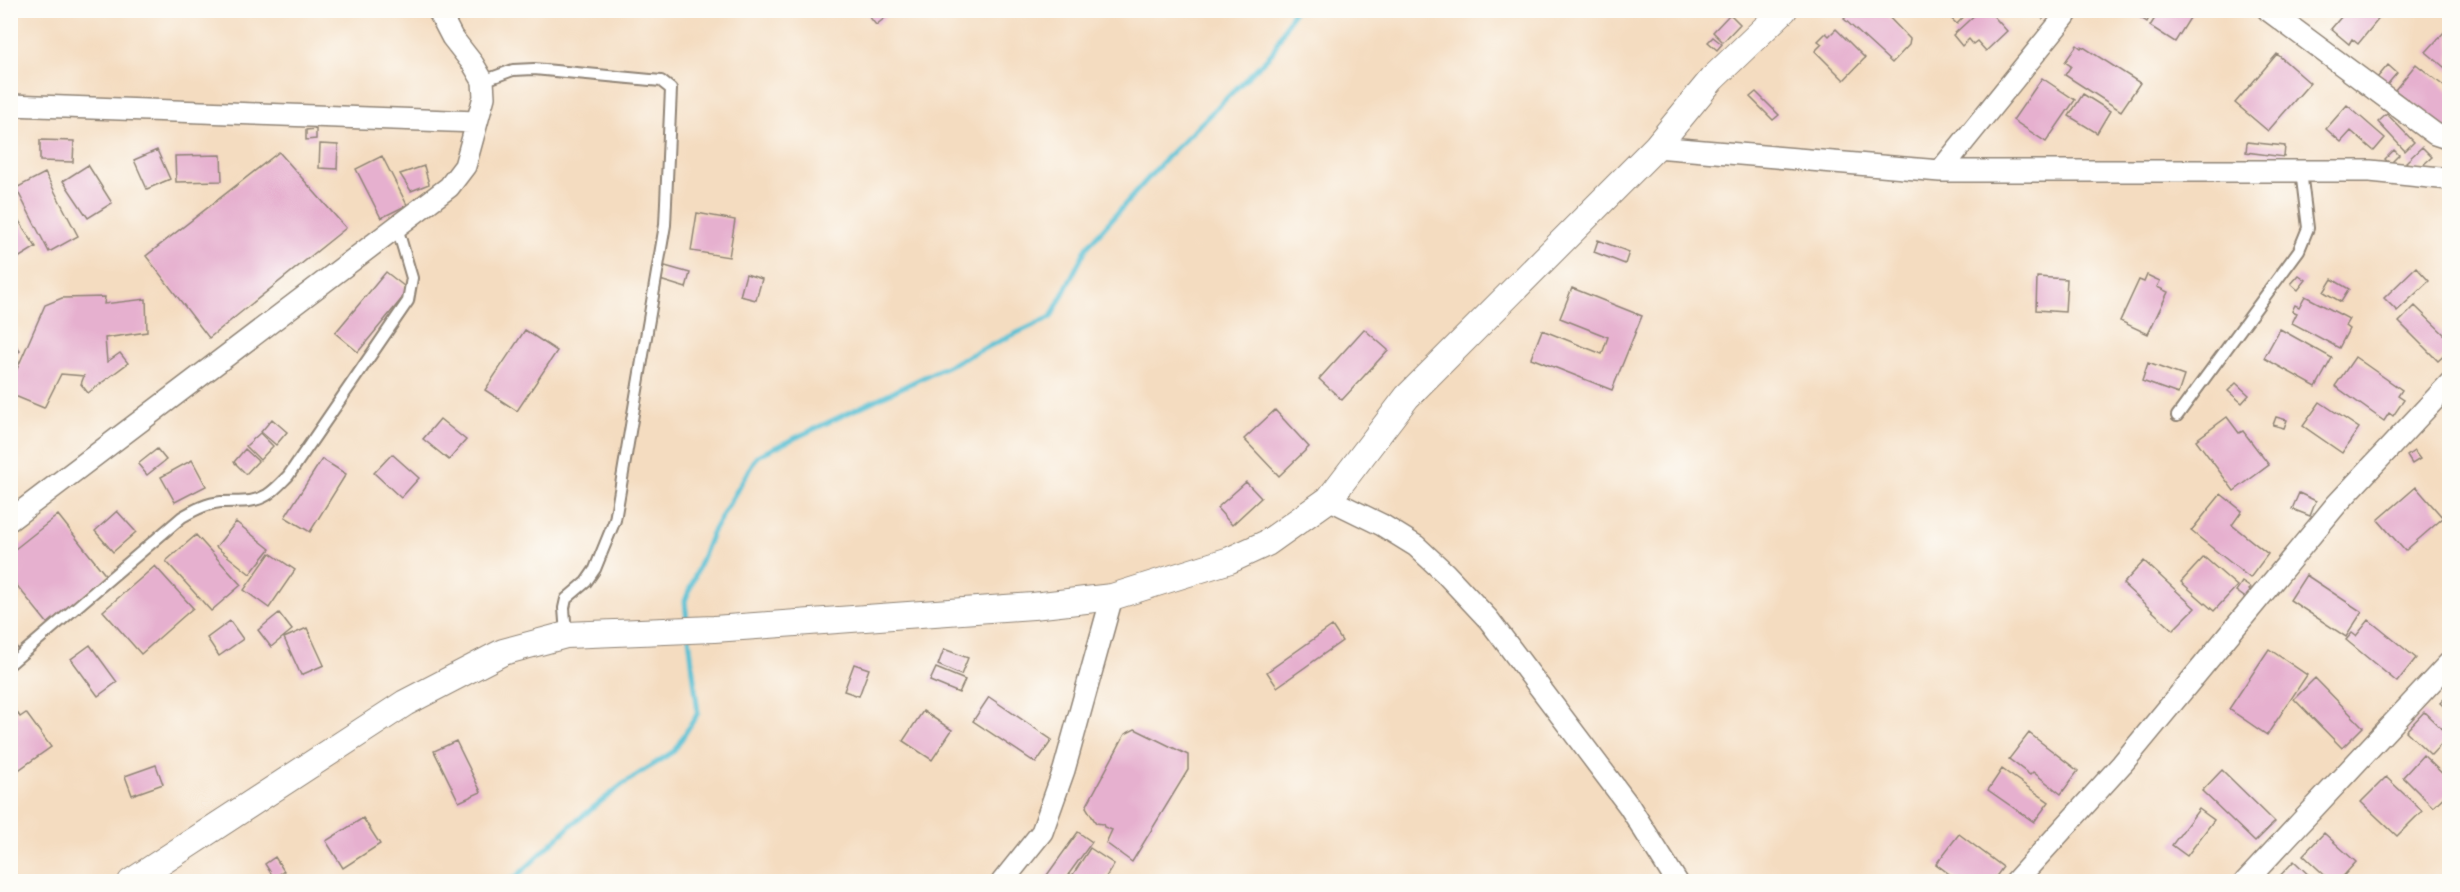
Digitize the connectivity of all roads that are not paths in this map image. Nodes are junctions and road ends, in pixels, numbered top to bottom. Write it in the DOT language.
graph roads {
  1 [pos="438,10"];
  2 [pos="1784,10"];
  3 [pos="2268,10"];
  4 [pos="2066,15"];
  5 [pos="483,81"];
  6 [pos="10,105"];
  7 [pos="477,122"];
  8 [pos="2450,139"];
  9 [pos="1656,147"];
  10 [pos="1940,171"];
  11 [pos="2301,171"];
  12 [pos="2450,179"];
  13 [pos="397,227"];
  14 [pos="2450,383"];
  15 [pos="2177,416"];
  16 [pos="1329,500"];
  17 [pos="10,520"];
  18 [pos="1112,597"];
  19 [pos="566,635"];
  20 [pos="2450,662"];
  21 [pos="10,664"];
  22 [pos="131,882"];
  23 [pos="1002,882"];
  24 [pos="1677,882"];
  25 [pos="2015,882"];
  26 [pos="2245,882"];
  1 -- 5 [label="street"];
  2 -- 9 [label="street"];
  3 -- 8 [label="street"];
  4 -- 10 [label="street"];
  5 -- 7 [label="street"];
  5 -- 19 [label="lane"];
  6 -- 7 [label="street"];
  7 -- 13 [label="street"];
  9 -- 10 [label="street"];
  9 -- 16 [label="street"];
  10 -- 11 [label="street"];
  11 -- 12 [label="street"];
  11 -- 15 [label="lane"];
  13 -- 17 [label="street"];
  13 -- 21 [label="lane"];
  14 -- 25 [label="street"];
  16 -- 18 [label="street"];
  16 -- 24 [label="street"];
  18 -- 19 [label="street"];
  18 -- 23 [label="street"];
  19 -- 22 [label="street"];
  20 -- 26 [label="street"];
}
